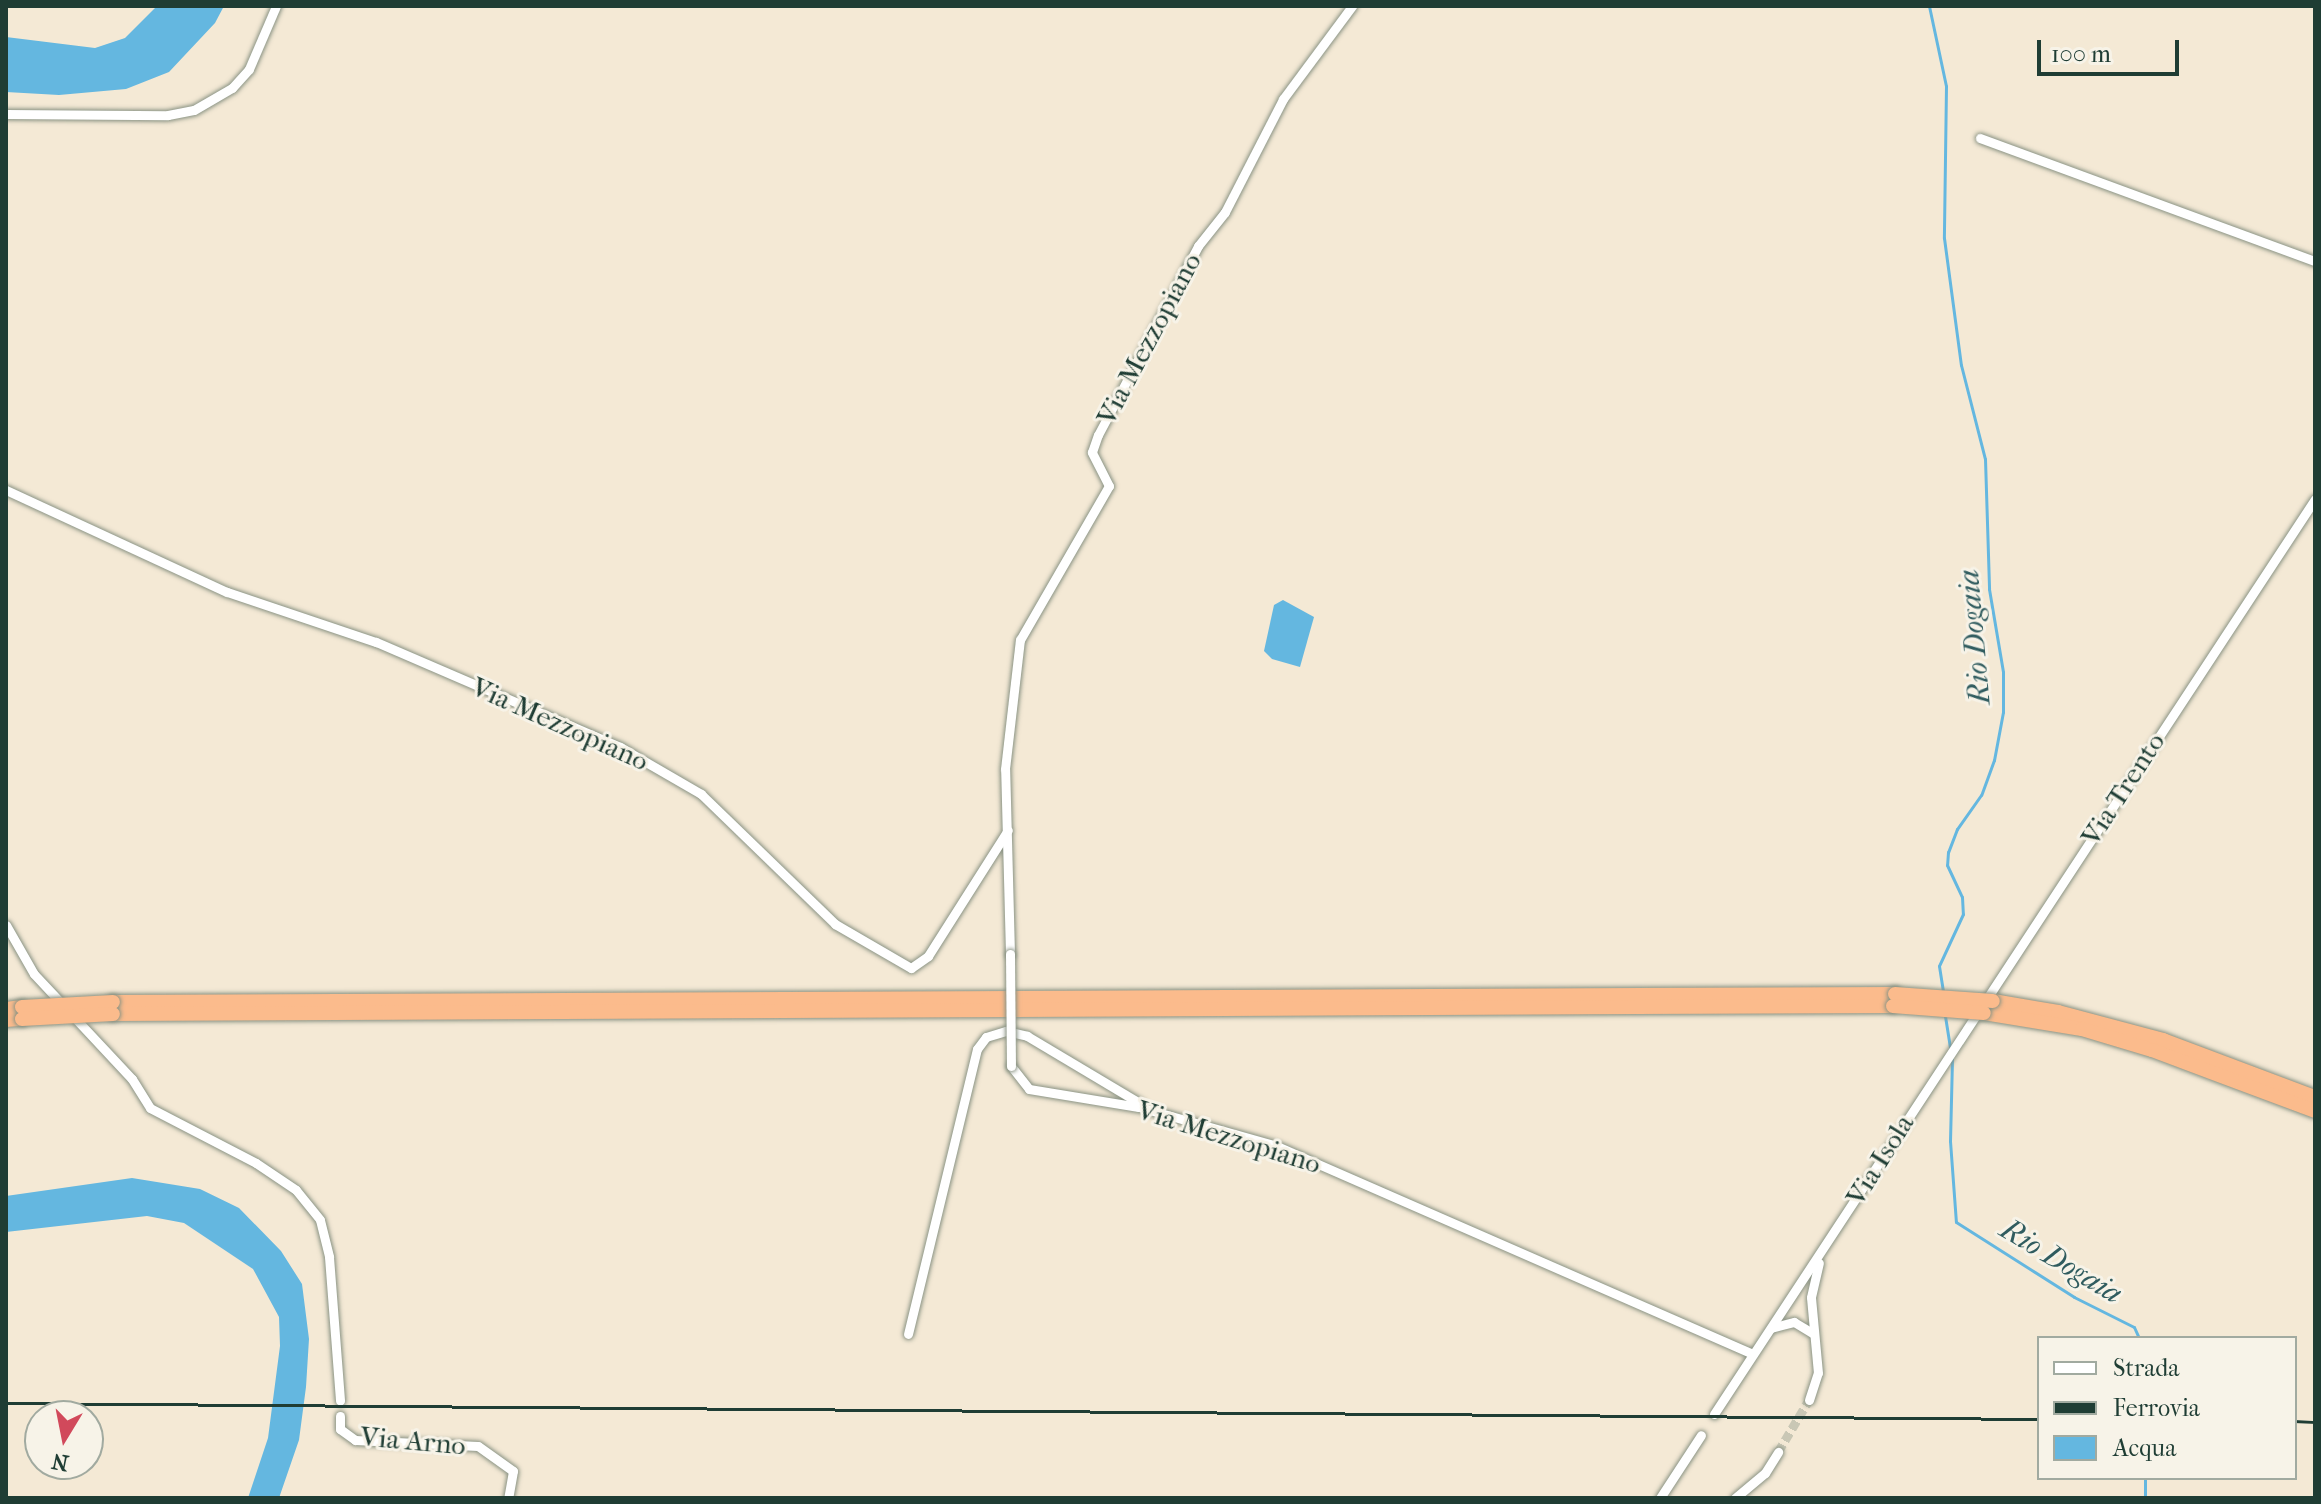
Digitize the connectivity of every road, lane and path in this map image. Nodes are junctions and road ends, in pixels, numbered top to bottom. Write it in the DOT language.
graph roads {
  1 [pos="276,6"];
  2 [pos="1352,6"];
  3 [pos="6,114"];
  4 [pos="1980,138"];
  5 [pos="2315,261"];
  6 [pos="6,490"];
  7 [pos="2315,499"];
  8 [pos="1008,830"];
  9 [pos="6,925"];
  10 [pos="1989,1007"];
  11 [pos="6,1009"];
  12 [pos="22,1013"];
  13 [pos="6,1020"];
  14 [pos="1932,1079"];
  15 [pos="2315,1097"];
  16 [pos="2315,1111"];
  17 [pos="1162,1114"];
  18 [pos="1829,1241"];
  19 [pos="1783,1309"];
  20 [pos="1811,1310"];
  21 [pos="1790,1322"];
  22 [pos="1770,1329"];
  23 [pos="908,1334"];
  24 [pos="1817,1341"];
  25 [pos="1753,1354"];
  26 [pos="1809,1400"];
  27 [pos="340,1401"];
  28 [pos="1714,1414"];
  29 [pos="340,1416"];
  30 [pos="1701,1435"];
  31 [pos="1778,1452"];
  32 [pos="508,1498"];
  33 [pos="1662,1498"];
  34 [pos="1735,1498"];
  1 -- 3 [label="street"];
  2 -- 8 [label="street, Via Mezzopiano"];
  4 -- 5 [label="street"];
  6 -- 8 [label="street, Via Mezzopiano"];
  7 -- 14 [label="street, Via Trento"];
  8 -- 17 [label="street, Via Mezzopiano, bridge"];
  9 -- 27 [label="street"];
  10 -- 12 [label="highway, bridge"];
  10 -- 15 [label="highway"];
  10 -- 16 [label="highway"];
  11 -- 12 [label="highway"];
  12 -- 13 [label="highway"];
  14 -- 18 [label="street, Via Isola"];
  17 -- 23 [label="street"];
  17 -- 25 [label="street, Via Mezzopiano"];
  18 -- 19 [label="street, Via Isola"];
  18 -- 20 [label="street, Via Isola"];
  19 -- 20 [label="street"];
  19 -- 21 [label="street"];
  19 -- 22 [label="street, Via Isola"];
  20 -- 21 [label="street"];
  20 -- 24 [label="street, Via Isola"];
  21 -- 22 [label="street"];
  21 -- 24 [label="street"];
  22 -- 25 [label="street, Via Isola"];
  24 -- 26 [label="street, Via Isola"];
  25 -- 28 [label="street, Via Isola"];
  29 -- 32 [label="street, Via Arno"];
  30 -- 33 [label="street"];
  31 -- 34 [label="street"];
}
